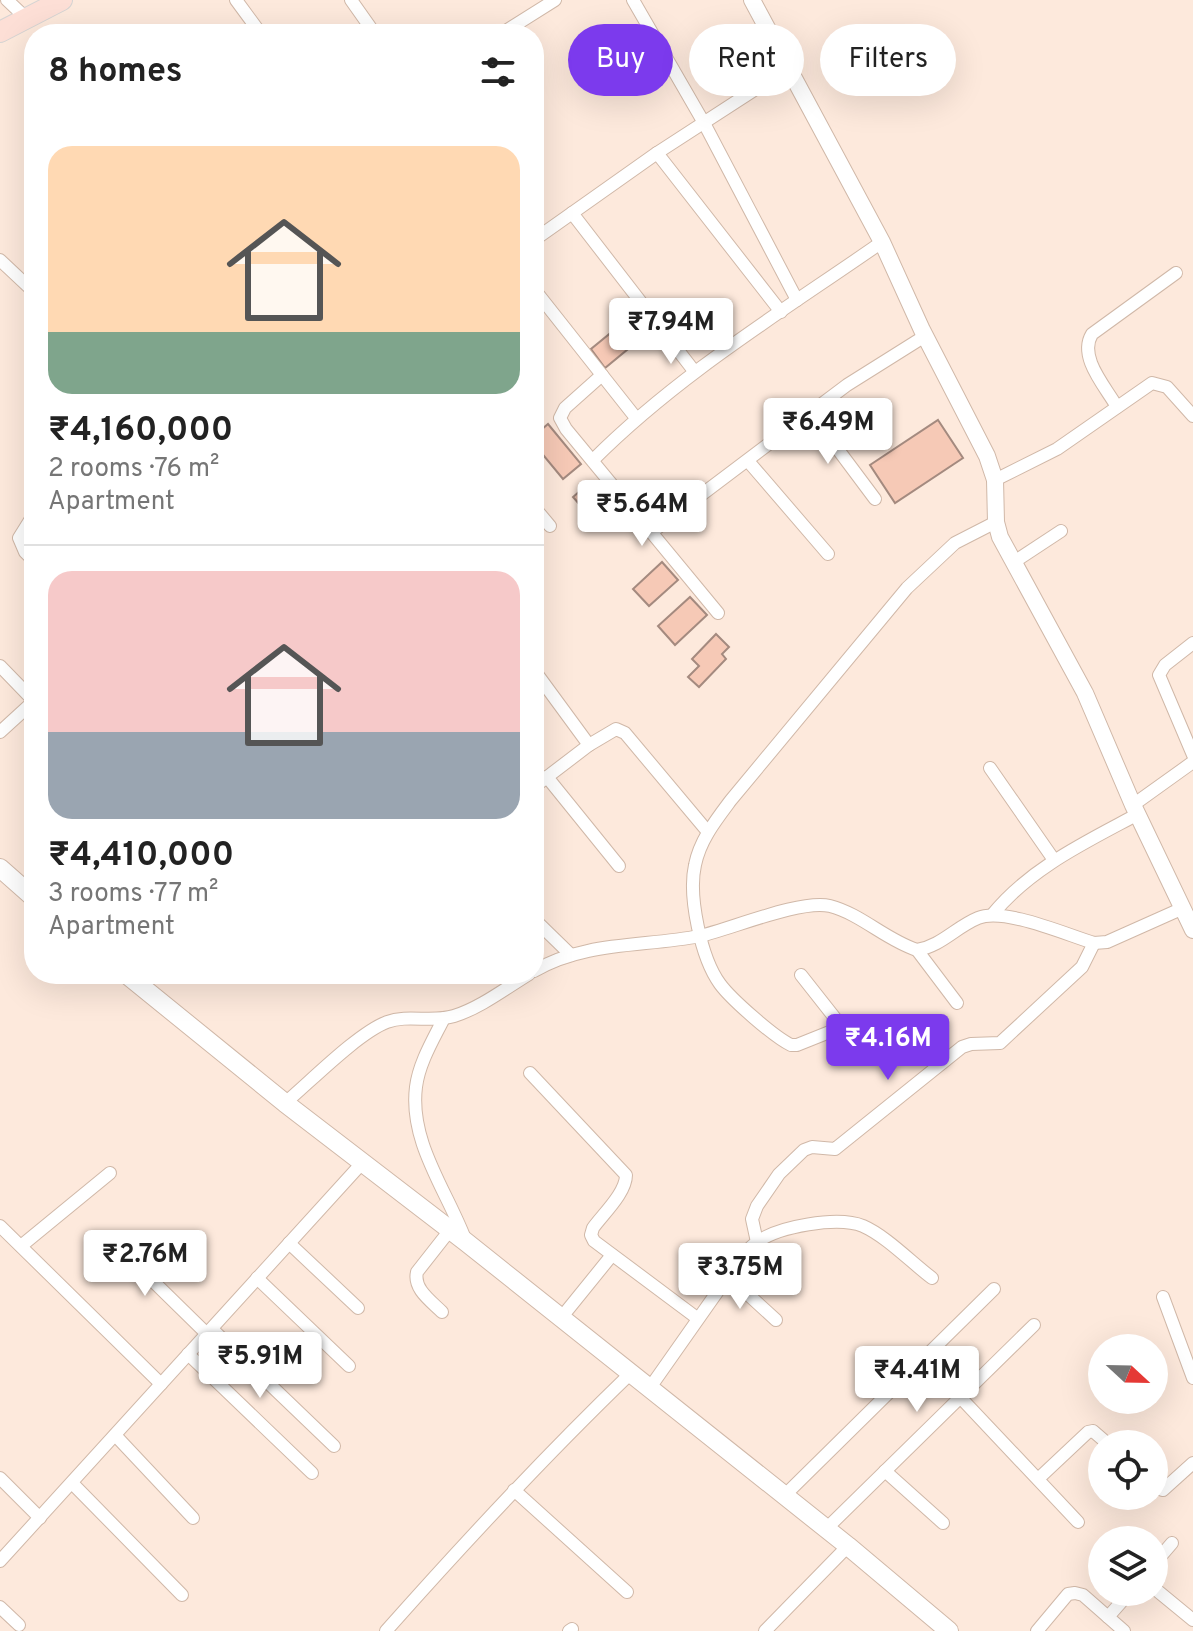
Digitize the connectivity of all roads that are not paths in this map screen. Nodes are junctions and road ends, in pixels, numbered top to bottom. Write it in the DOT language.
graph roads {
  1 [pos="7,0"];
  2 [pos="62,0"];
  3 [pos="236,0"];
  4 [pos="351,0"];
  5 [pos="555,0"];
  6 [pos="633,0"];
  7 [pos="752,0"];
  8 [pos="26,18"];
  9 [pos="254,24"];
  10 [pos="368,24"];
  11 [pos="517,24"];
  12 [pos="765,24"];
  13 [pos="0,32"];
  14 [pos="745,96"];
  15 [pos="803,96"];
  16 [pos="704,123"];
  17 [pos="657,153"];
  18 [pos="572,213"];
  19 [pos="544,233"];
  20 [pos="882,242"];
  21 [pos="0,260"];
  22 [pos="1176,273"];
  23 [pos="24,283"];
  24 [pos="797,300"];
  25 [pos="544,302"];
  26 [pos="781,312"];
  27 [pos="925,336"];
  28 [pos="694,371"];
  29 [pos="602,375"];
  30 [pos="1117,407"];
  31 [pos="810,412"];
  32 [pos="1193,416"];
  33 [pos="636,418"];
  34 [pos="593,460"];
  35 [pos="748,461"];
  36 [pos="995,480"];
  37 [pos="875,499"];
  38 [pos="544,519"];
  39 [pos="996,522"];
  40 [pos="550,526"];
  41 [pos="24,530"];
  42 [pos="1061,531"];
  43 [pos="652,532"];
  44 [pos="24,550"];
  45 [pos="828,554"];
  46 [pos="1014,562"];
  47 [pos="718,613"];
  48 [pos="1193,643"];
  49 [pos="0,666"];
  50 [pos="544,684"];
  51 [pos="24,691"];
  52 [pos="24,710"];
  53 [pos="0,732"];
  54 [pos="589,745"];
  55 [pos="1193,755"];
  56 [pos="1193,762"];
  57 [pos="990,768"];
  58 [pos="547,777"];
  59 [pos="544,779"];
  60 [pos="1136,810"];
  61 [pos="708,832"];
  62 [pos="1054,860"];
  63 [pos="619,866"];
  64 [pos="0,868"];
  65 [pos="24,889"];
  66 [pos="1181,909"];
  67 [pos="992,915"];
  68 [pos="544,929"];
  69 [pos="1193,930"];
  70 [pos="701,935"];
  71 [pos="1094,943"];
  72 [pos="917,950"];
  73 [pos="571,955"];
  74 [pos="544,967"];
  75 [pos="801,975"];
  76 [pos="138,984"];
  77 [pos="513,984"];
  78 [pos="957,1003"];
  79 [pos="444,1018"];
  80 [pos="842,1027"];
  81 [pos="867,1041"];
  82 [pos="530,1073"];
  83 [pos="285,1103"];
  84 [pos="363,1162"];
  85 [pos="110,1173"];
  86 [pos="0,1226"];
  87 [pos="450,1230"];
  88 [pos="109,1238"];
  89 [pos="466,1242"];
  90 [pos="757,1242"];
  91 [pos="289,1243"];
  92 [pos="21,1246"];
  93 [pos="612,1255"];
  94 [pos="728,1276"];
  95 [pos="257,1278"];
  96 [pos="932,1278"];
  97 [pos="994,1289"];
  98 [pos="1163,1297"];
  99 [pos="358,1308"];
  100 [pos="442,1312"];
  101 [pos="561,1318"];
  102 [pos="697,1318"];
  103 [pos="776,1320"];
  104 [pos="1034,1325"];
  105 [pos="209,1331"];
  106 [pos="188,1354"];
  107 [pos="349,1366"];
  108 [pos="630,1374"];
  109 [pos="1193,1378"];
  110 [pos="161,1384"];
  111 [pos="649,1389"];
  112 [pos="960,1397"];
  113 [pos="1088,1432"];
  114 [pos="115,1435"];
  115 [pos="334,1446"];
  116 [pos="1193,1463"];
  117 [pos="885,1471"];
  118 [pos="312,1473"];
  119 [pos="0,1478"];
  120 [pos="1038,1479"];
  121 [pos="72,1483"];
  122 [pos="1168,1486"];
  123 [pos="514,1490"];
  124 [pos="784,1496"];
  125 [pos="40,1518"];
  126 [pos="193,1518"];
  127 [pos="1078,1522"];
  128 [pos="943,1523"];
  129 [pos="826,1529"];
  130 [pos="1172,1543"];
  131 [pos="848,1546"];
  132 [pos="1168,1548"];
  133 [pos="0,1561"];
  134 [pos="627,1592"];
  135 [pos="182,1595"];
  136 [pos="1168,1599"];
  137 [pos="1118,1606"];
  138 [pos="0,1607"];
  139 [pos="1108,1617"];
  140 [pos="1193,1620"];
  141 [pos="19,1625"];
  142 [pos="772,1629"];
  143 [pos="386,1631"];
  144 [pos="949,1631"];
  145 [pos="1037,1631"];
  146 [pos="1124,1631"];
  1 -- 8 [label="street"];
  2 -- 8 [label="main road"];
  3 -- 9 [label="street"];
  4 -- 10 [label="street"];
  5 -- 11 [label="street"];
  6 -- 16 [label="street"];
  7 -- 12 [label="street"];
  8 -- 13 [label="main road"];
  14 -- 16 [label="street"];
  15 -- 20 [label="street"];
  16 -- 17 [label="street"];
  16 -- 24 [label="street"];
  17 -- 18 [label="street"];
  17 -- 26 [label="street"];
  18 -- 19 [label="street"];
  18 -- 28 [label="street"];
  20 -- 24 [label="street"];
  20 -- 27 [label="street"];
  21 -- 23 [label="street"];
  22 -- 30 [label="street"];
  24 -- 26 [label="street"];
  25 -- 29 [label="street"];
  26 -- 28 [label="street"];
  27 -- 31 [label="street"];
  27 -- 36 [label="street"];
  28 -- 33 [label="street"];
  29 -- 33 [label="street"];
  29 -- 34 [label="street"];
  30 -- 32 [label="street"];
  30 -- 36 [label="street"];
  31 -- 35 [label="street"];
  31 -- 37 [label="street"];
  33 -- 34 [label="street"];
  34 -- 43 [label="street"];
  35 -- 43 [label="street"];
  35 -- 45 [label="street"];
  36 -- 39 [label="street"];
  38 -- 40 [label="street"];
  39 -- 46 [label="street"];
  39 -- 61 [label="street"];
  41 -- 44 [label="street"];
  42 -- 46 [label="street"];
  43 -- 47 [label="street"];
  46 -- 60 [label="street"];
  48 -- 55 [label="street"];
  49 -- 51 [label="street"];
  50 -- 54 [label="street"];
  52 -- 53 [label="street"];
  54 -- 58 [label="street"];
  54 -- 61 [label="street"];
  56 -- 60 [label="street"];
  57 -- 62 [label="street"];
  58 -- 59 [label="street"];
  58 -- 63 [label="street"];
  60 -- 62 [label="street"];
  60 -- 66 [label="street"];
  61 -- 70 [label="street"];
  62 -- 67 [label="street"];
  64 -- 65 [label="main road"];
  66 -- 69 [label="street"];
  66 -- 71 [label="street"];
  67 -- 71 [label="street"];
  67 -- 72 [label="street"];
  68 -- 73 [label="street"];
  70 -- 72 [label="street"];
  70 -- 73 [label="street"];
  70 -- 80 [label="street"];
  71 -- 90 [label="street"];
  72 -- 78 [label="street"];
  73 -- 74 [label="street"];
  75 -- 80 [label="street"];
  76 -- 83 [label="main road"];
  77 -- 79 [label="street"];
  79 -- 83 [label="street"];
  79 -- 89 [label="street"];
  80 -- 81 [label="street"];
  82 -- 93 [label="street"];
  83 -- 84 [label="main road"];
  84 -- 87 [label="main road"];
  84 -- 91 [label="street"];
  85 -- 92 [label="street"];
  86 -- 92 [label="street"];
  87 -- 89 [label="main road"];
  87 -- 100 [label="street"];
  88 -- 105 [label="street"];
  89 -- 101 [label="main road"];
  90 -- 94 [label="street"];
  90 -- 96 [label="street"];
  91 -- 95 [label="street"];
  91 -- 99 [label="street"];
  92 -- 110 [label="street"];
  93 -- 101 [label="street"];
  93 -- 102 [label="street"];
  94 -- 102 [label="street"];
  94 -- 103 [label="street"];
  95 -- 105 [label="street"];
  95 -- 107 [label="street"];
  97 -- 124 [label="street"];
  98 -- 109 [label="street"];
  101 -- 108 [label="main road"];
  102 -- 111 [label="street"];
  104 -- 112 [label="street"];
  105 -- 106 [label="street"];
  105 -- 115 [label="street"];
  106 -- 110 [label="street"];
  106 -- 118 [label="street"];
  108 -- 111 [label="main road"];
  108 -- 123 [label="street"];
  110 -- 114 [label="street"];
  111 -- 124 [label="main road"];
  112 -- 117 [label="street"];
  112 -- 120 [label="street"];
  113 -- 120 [label="street"];
  114 -- 121 [label="street"];
  114 -- 126 [label="street"];
  116 -- 122 [label="street"];
  117 -- 128 [label="street"];
  117 -- 129 [label="street"];
  119 -- 125 [label="street"];
  120 -- 127 [label="street"];
  121 -- 125 [label="street"];
  121 -- 135 [label="street"];
  123 -- 134 [label="street"];
  123 -- 143 [label="street"];
  124 -- 129 [label="main road"];
  125 -- 133 [label="street"];
  129 -- 131 [label="main road"];
  130 -- 132 [label="street"];
  131 -- 142 [label="street"];
  131 -- 144 [label="main road"];
  136 -- 140 [label="street"];
  137 -- 139 [label="street"];
  138 -- 141 [label="street"];
  139 -- 145 [label="street"];
  139 -- 146 [label="street"];
}
